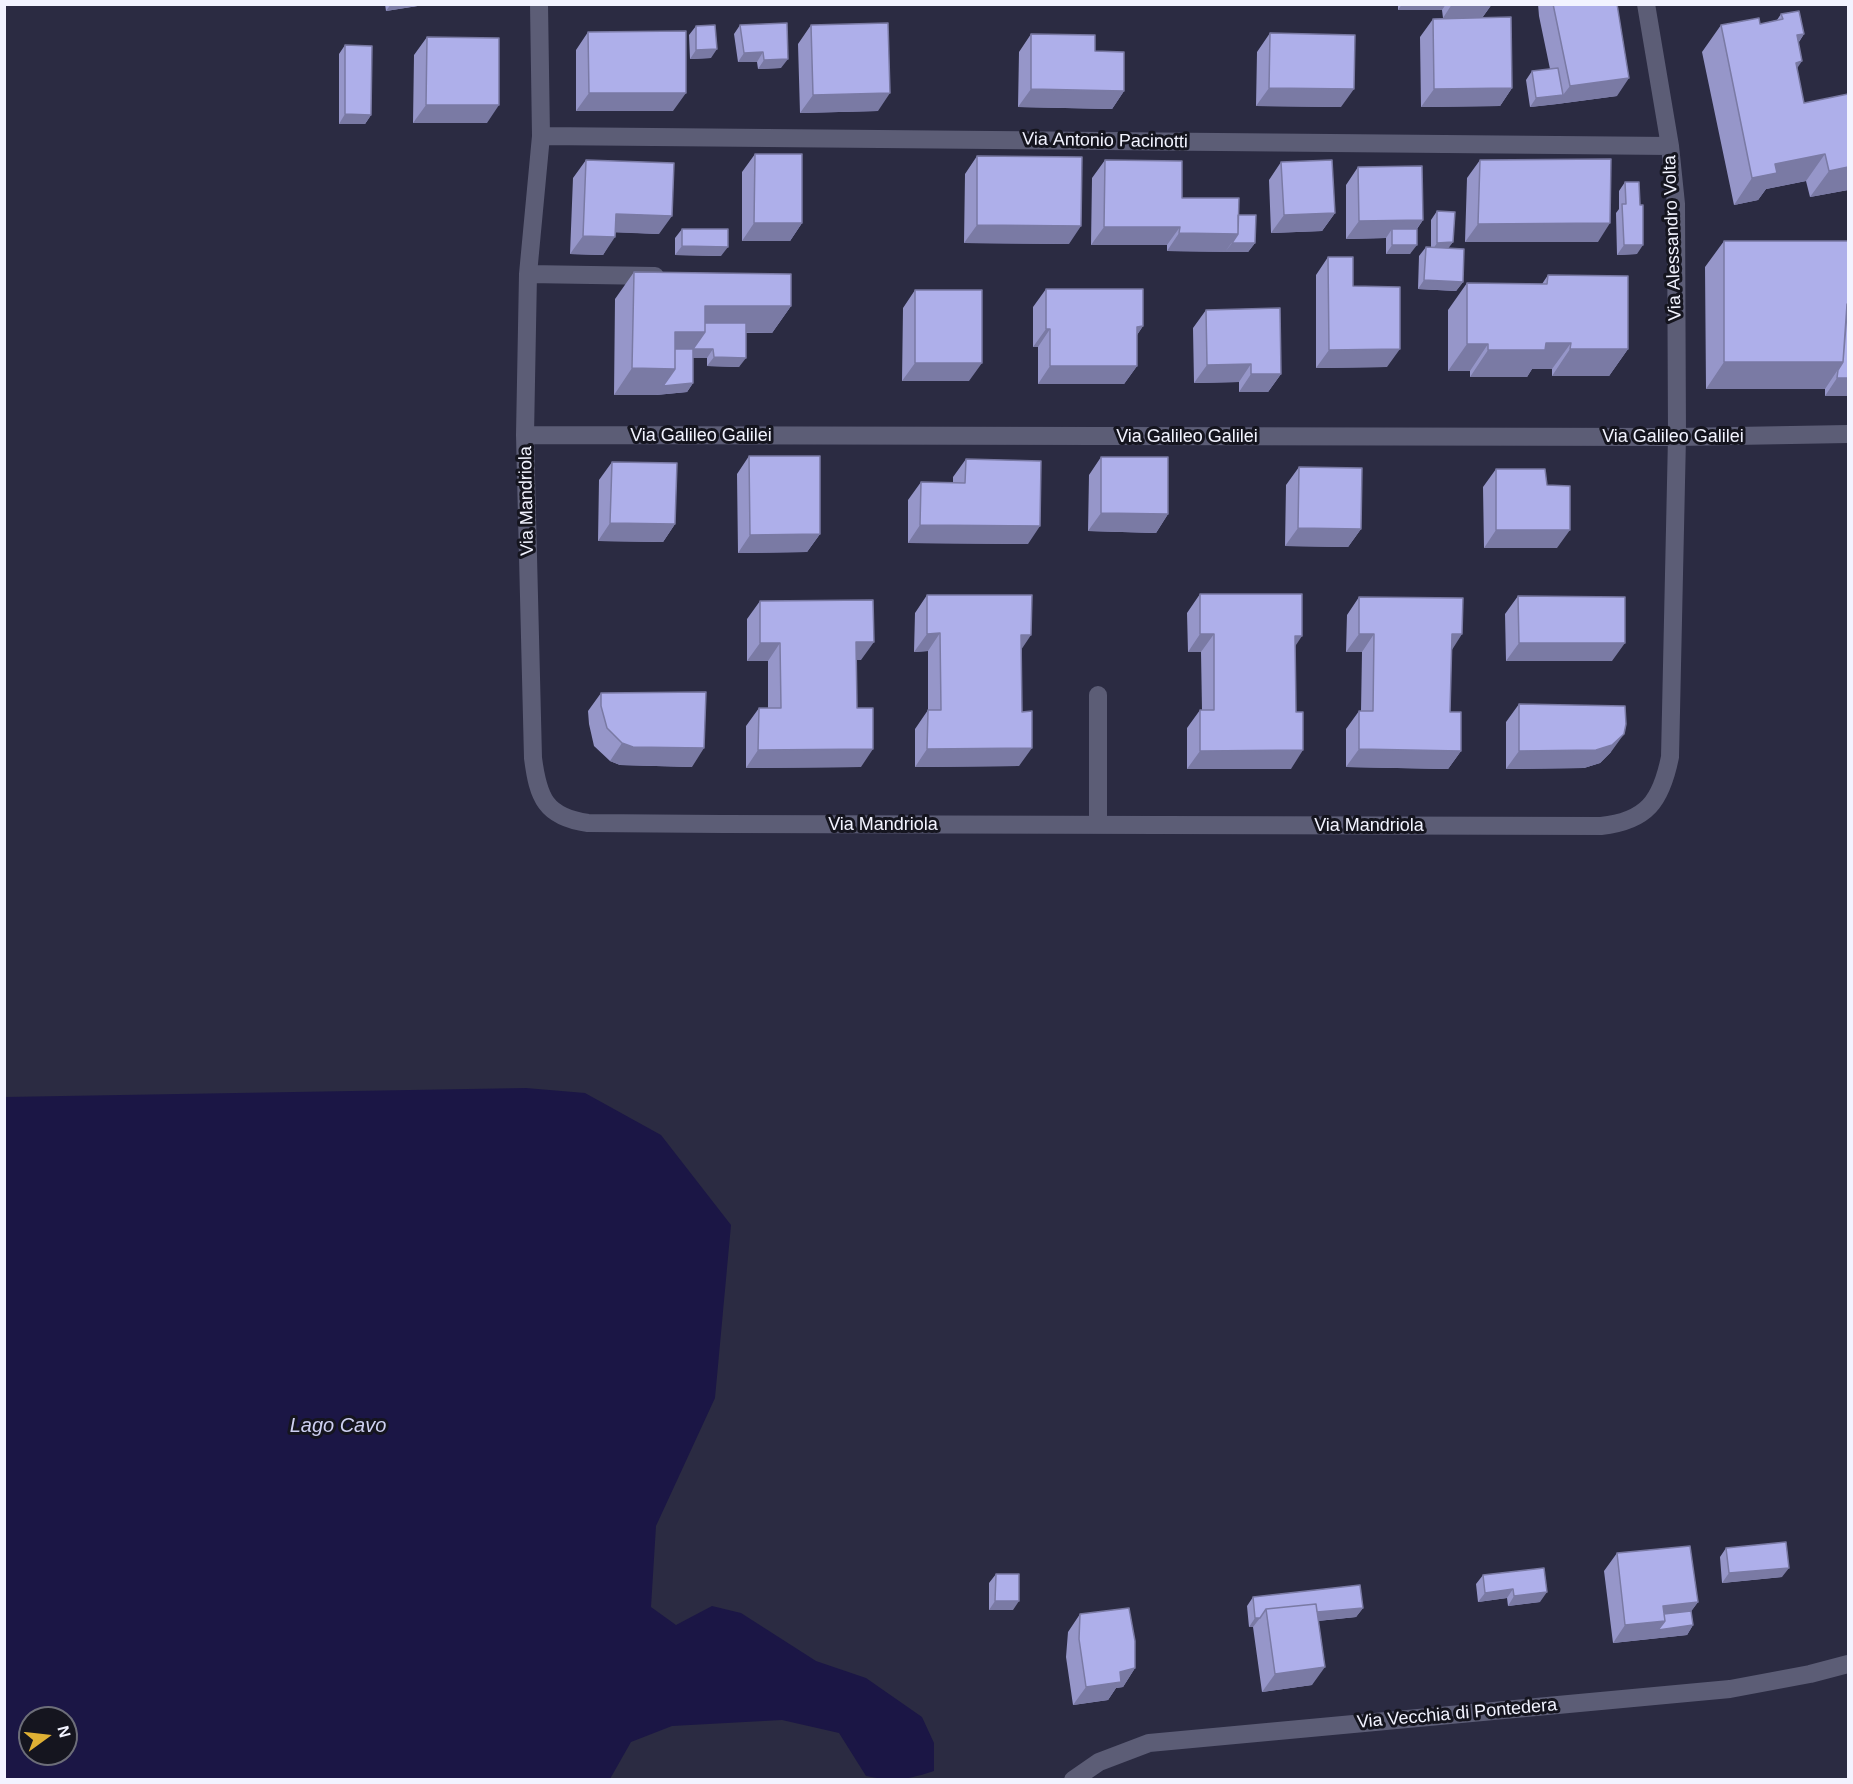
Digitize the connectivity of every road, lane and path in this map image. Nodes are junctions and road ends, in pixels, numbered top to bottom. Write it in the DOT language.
graph roads {
  1 [pos="539,4"];
  2 [pos="1646,4"];
  3 [pos="541,136"];
  4 [pos="1670,146"];
  5 [pos="528,274"];
  6 [pos="667,276"];
  7 [pos="1848,434"];
  8 [pos="525,435"];
  9 [pos="1677,437"];
  10 [pos="1098,695"];
  11 [pos="1098,825"];
  12 [pos="1848,1664"];
  13 [pos="1072,1779"];
  1 -- 3 [label="street, Via Mandriola"];
  2 -- 4 [label="street, Via Alessandro Volta"];
  3 -- 4 [label="street, Via Antonio Pacinotti"];
  3 -- 5 [label="street, Via Mandriola"];
  4 -- 9 [label="street, Via Alessandro Volta"];
  5 -- 6 [label="street"];
  5 -- 8 [label="street, Via Mandriola"];
  7 -- 9 [label="street, Via Galileo Galilei"];
  8 -- 9 [label="street, Via Galileo Galilei"];
  8 -- 11 [label="street, Via Mandriola"];
  9 -- 11 [label="street, Via Mandriola"];
  10 -- 11 [label="street"];
  12 -- 13 [label="street, Via Vecchia di Pontedera"];
}
